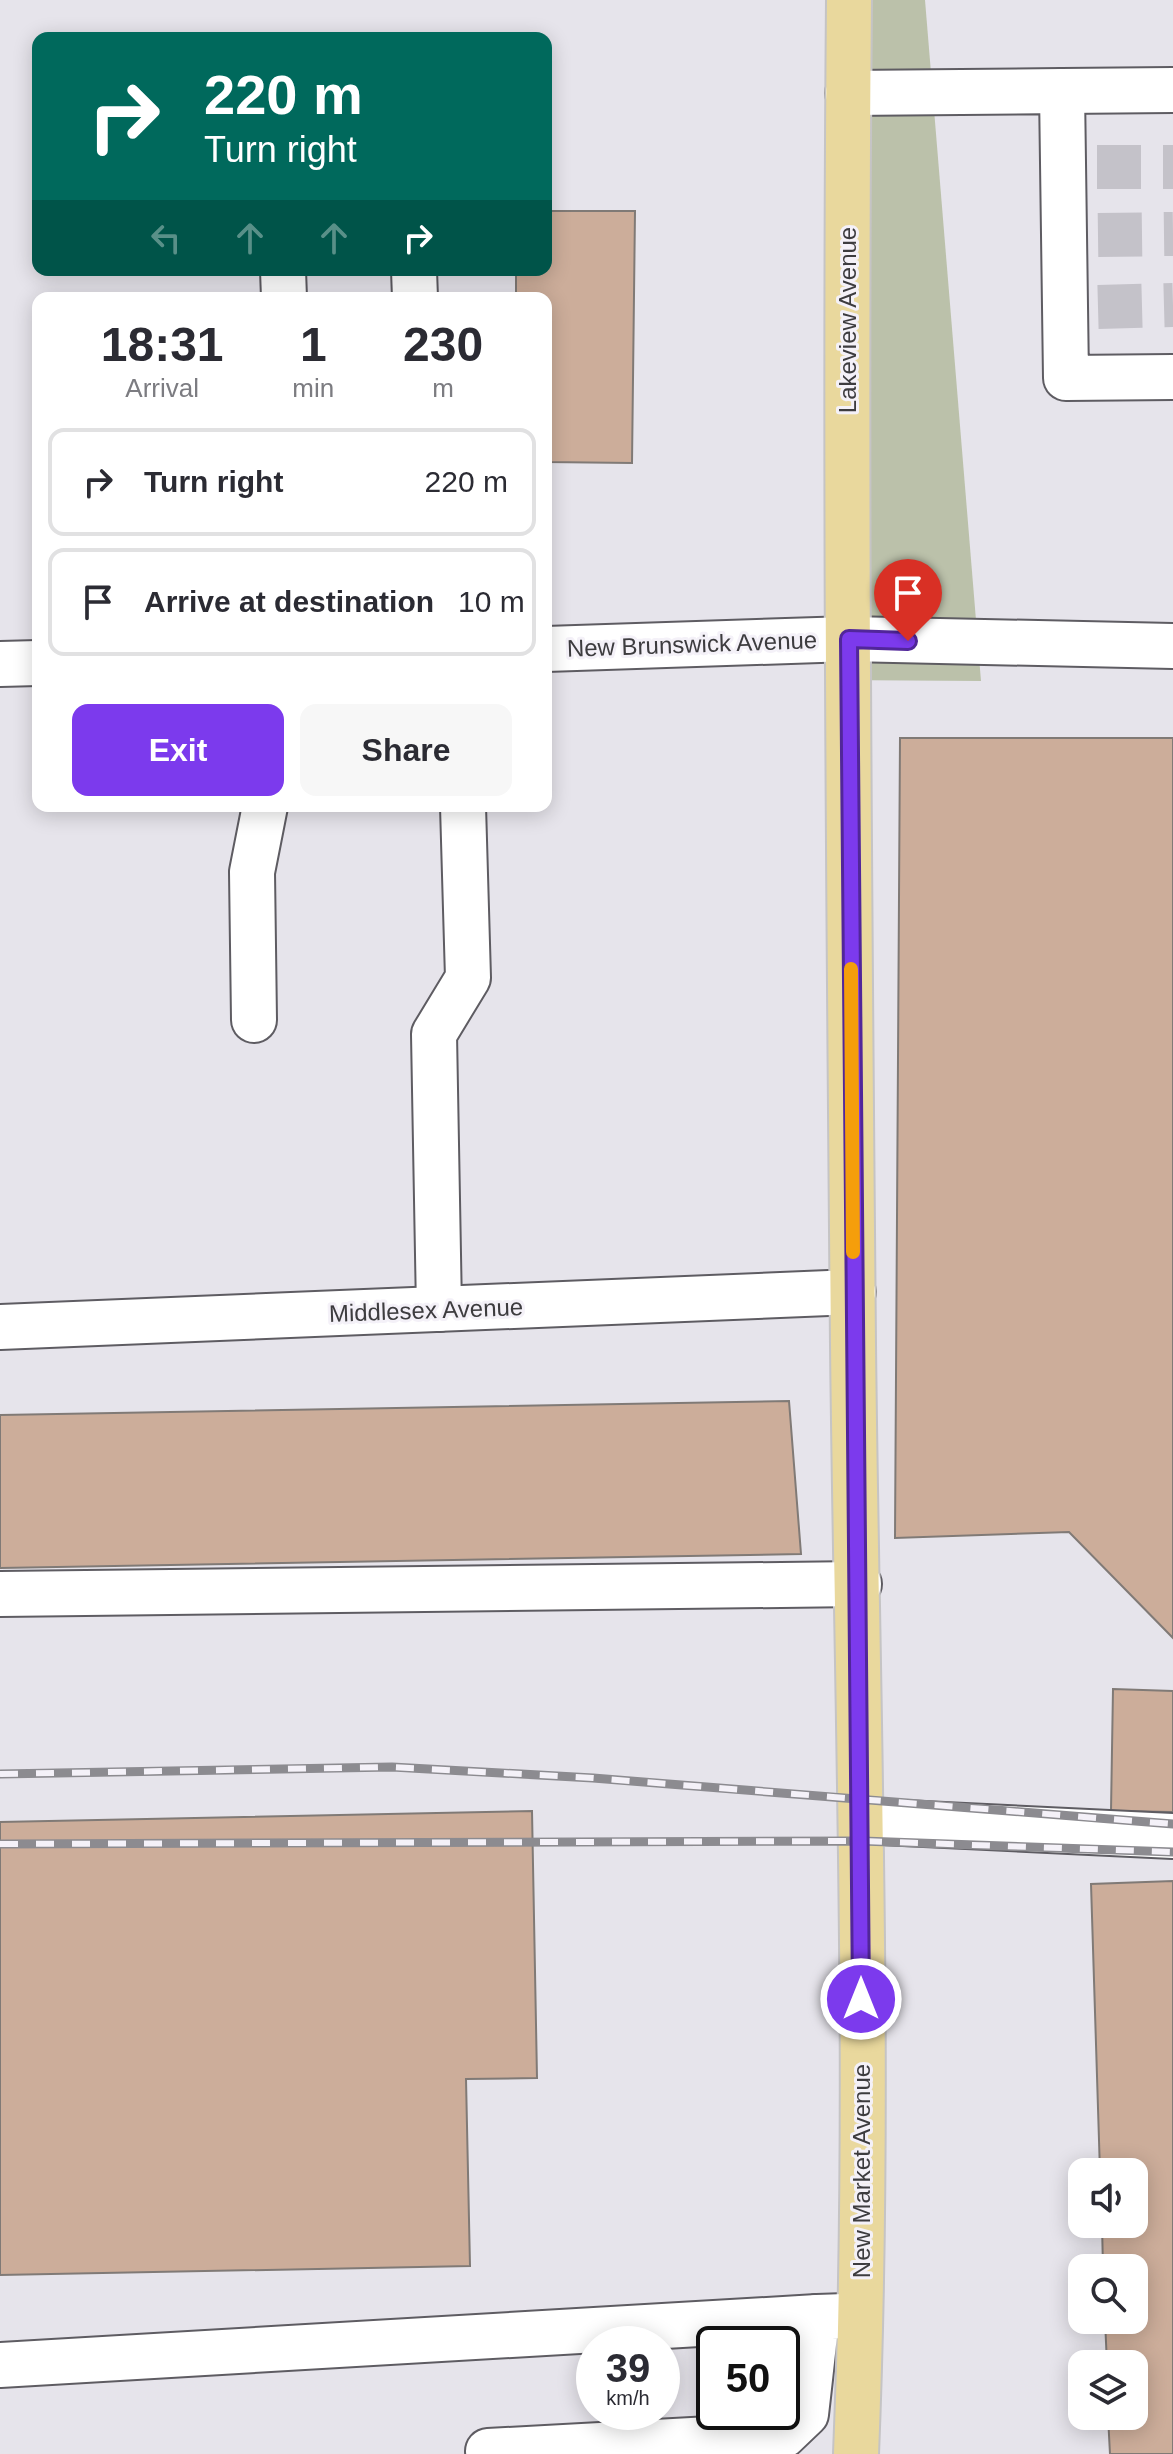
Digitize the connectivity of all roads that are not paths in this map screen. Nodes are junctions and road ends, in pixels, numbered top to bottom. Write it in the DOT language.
graph roads {
  1 [pos="849,0"];
  2 [pos="1173,90"];
  3 [pos="1062,91"];
  4 [pos="848,93"];
  5 [pos="1173,377"];
  6 [pos="849,639"];
  7 [pos="1173,646"];
  8 [pos="552,649"];
  9 [pos="32,663"];
  10 [pos="0,664"];
  11 [pos="264,812"];
  12 [pos="463,812"];
  13 [pos="254,1020"];
  14 [pos="853,1292"];
  15 [pos="439,1309"];
  16 [pos="0,1327"];
  17 [pos="859,1584"];
  18 [pos="0,1594"];
  19 [pos="861,1821"];
  20 [pos="1173,1836"];
  21 [pos="860,2315"];
  22 [pos="817,2317"];
  23 [pos="0,2365"];
  24 [pos="488,2451"];
  25 [pos="856,2454"];
  1 -- 4 [label="main road, Lakeview Avenue"];
  2 -- 3 [label="street"];
  3 -- 4 [label="street"];
  3 -- 5 [label="street"];
  4 -- 6 [label="main road, Lakeview Avenue"];
  6 -- 7 [label="street, New Brunswick Avenue"];
  6 -- 8 [label="street, New Brunswick Avenue"];
  6 -- 14 [label="main road, New Market Avenue"];
  9 -- 10 [label="street"];
  11 -- 13 [label="street"];
  12 -- 15 [label="street"];
  14 -- 15 [label="street, Middlesex Avenue"];
  14 -- 17 [label="main road, New Market Avenue"];
  15 -- 16 [label="street, Middlesex Avenue"];
  17 -- 18 [label="street"];
  17 -- 19 [label="main road, New Market Avenue"];
  19 -- 20 [label="street"];
  19 -- 21 [label="main road, New Market Avenue"];
  21 -- 22 [label="street"];
  21 -- 25 [label="main road, New Market Avenue"];
  22 -- 23 [label="street"];
  22 -- 24 [label="street"];
}
